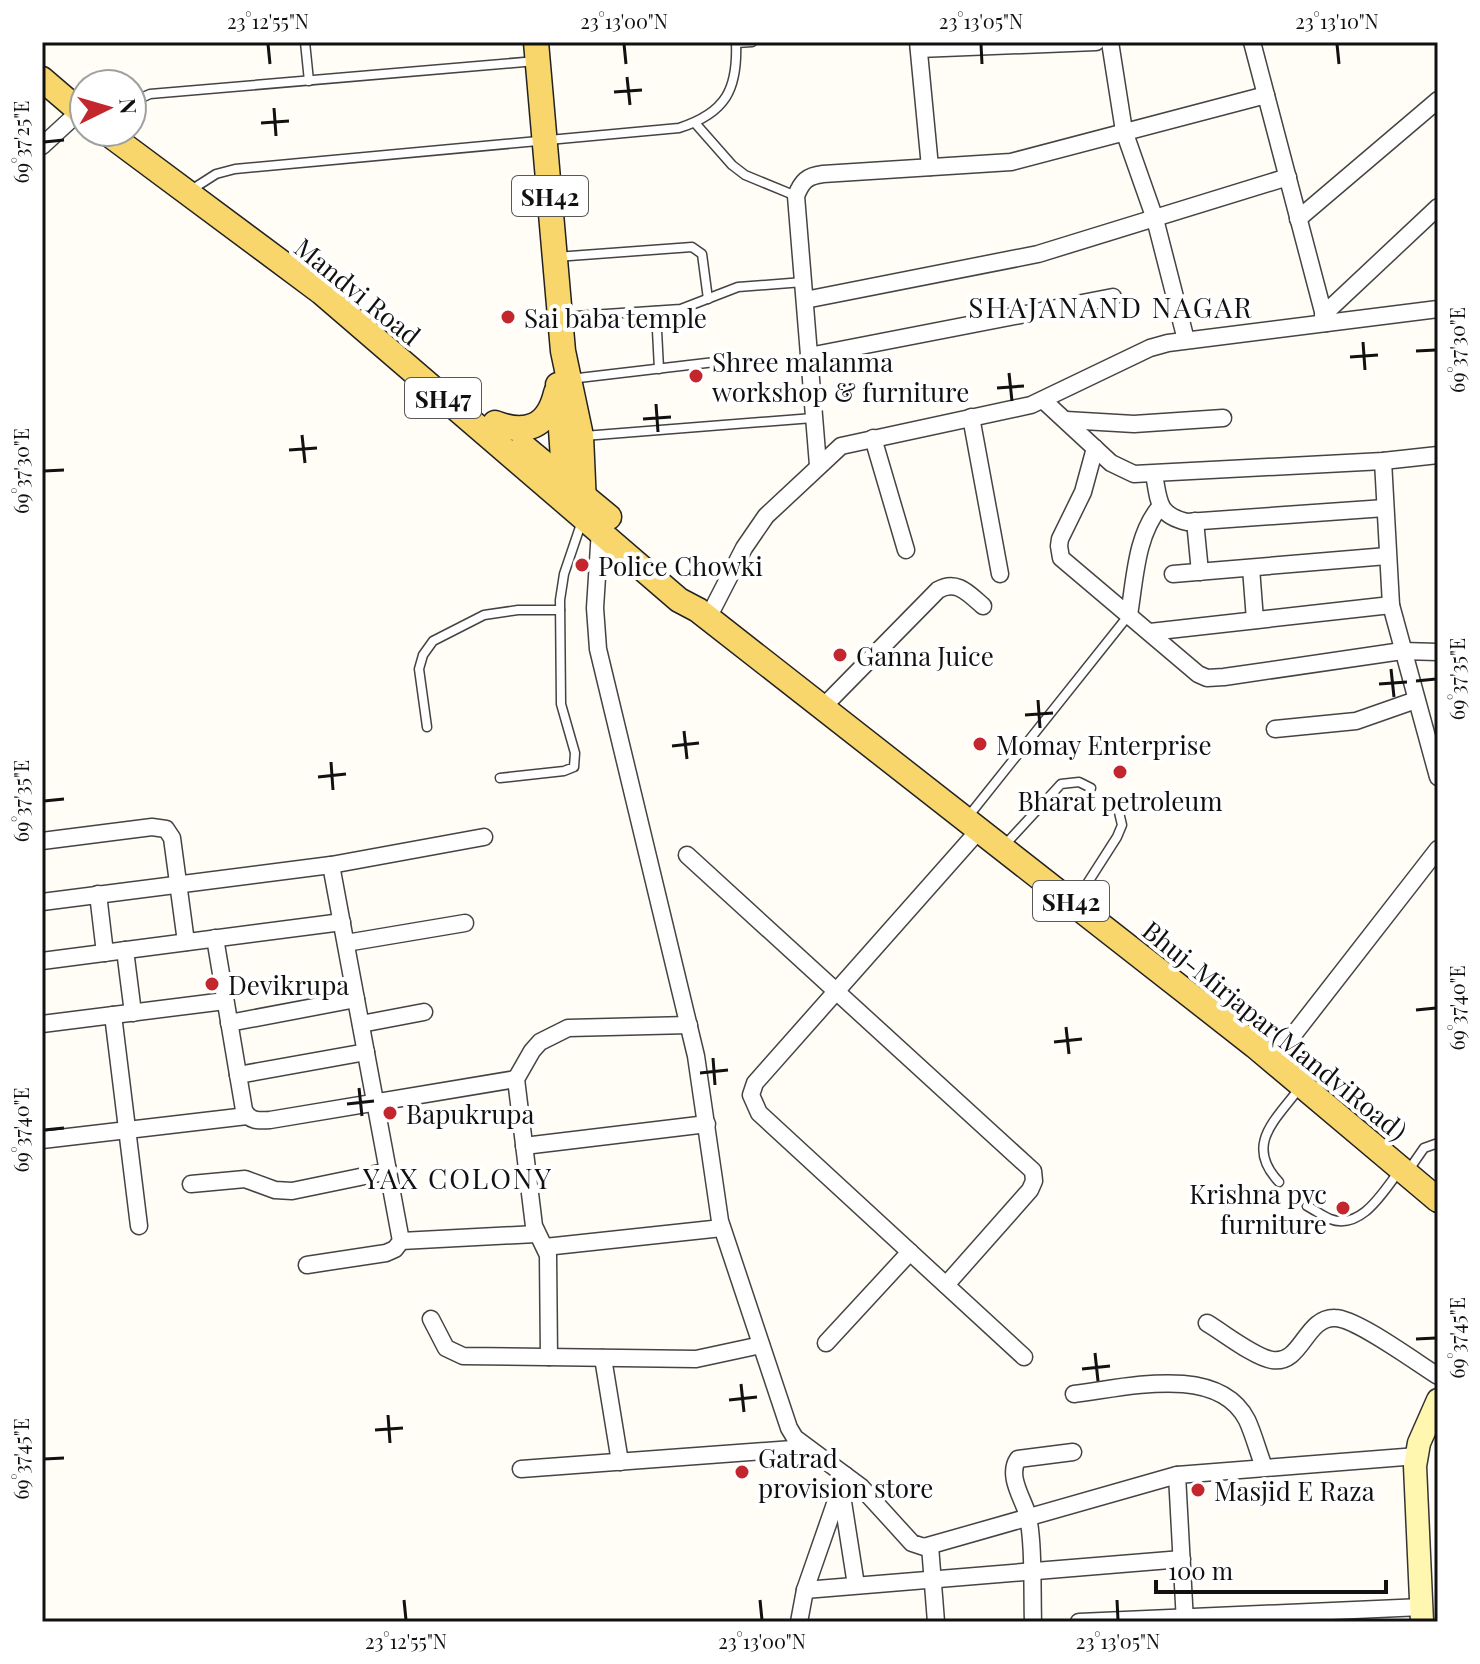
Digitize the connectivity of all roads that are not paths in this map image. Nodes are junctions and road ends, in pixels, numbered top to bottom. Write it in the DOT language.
graph roads {
  1 [pos="305,42"];
  2 [pos="752,42"];
  3 [pos="1096,42"];
  4 [pos="1110,42"];
  5 [pos="736,43"];
  6 [pos="1258,44"];
  7 [pos="918,45"];
  8 [pos="536,51"];
  9 [pos="42,79"];
  10 [pos="309,81"];
  11 [pos="148,95"];
  12 [pos="1266,95"];
  13 [pos="1438,100"];
  14 [pos="68,101"];
  15 [pos="695,123"];
  16 [pos="68,125"];
  17 [pos="1124,131"];
  18 [pos="545,142"];
  19 [pos="42,146"];
  20 [pos="127,148"];
  21 [pos="930,167"];
  22 [pos="1288,177"];
  23 [pos="187,193"];
  24 [pos="796,196"];
  25 [pos="1438,207"];
  26 [pos="1155,219"];
  27 [pos="1298,219"];
  28 [pos="555,258"];
  29 [pos="803,282"];
  30 [pos="321,292"];
  31 [pos="1113,297"];
  32 [pos="708,299"];
  33 [pos="805,300"];
  34 [pos="1438,309"];
  35 [pos="656,311"];
  36 [pos="560,317"];
  37 [pos="1325,319"];
  38 [pos="1186,340"];
  39 [pos="809,356"];
  40 [pos="732,360"];
  41 [pos="659,369"];
  42 [pos="563,383"];
  43 [pos="1044,401"];
  44 [pos="971,417"];
  45 [pos="814,418"];
  46 [pos="1223,418"];
  47 [pos="1066,420"];
  48 [pos="495,423"];
  49 [pos="581,436"];
  50 [pos="873,438"];
  51 [pos="1095,448"];
  52 [pos="1438,455"];
  53 [pos="1383,461"];
  54 [pos="818,465"];
  55 [pos="1154,474"];
  56 [pos="580,505"];
  57 [pos="1160,507"];
  58 [pos="1385,508"];
  59 [pos="1195,521"];
  60 [pos="906,550"];
  61 [pos="1387,556"];
  62 [pos="1251,568"];
  63 [pos="1200,572"];
  64 [pos="1000,574"];
  65 [pos="1173,574"];
  66 [pos="1391,605"];
  67 [pos="983,606"];
  68 [pos="560,610"];
  69 [pos="703,614"];
  70 [pos="1129,615"];
  71 [pos="1255,620"];
  72 [pos="1150,632"];
  73 [pos="1402,651"];
  74 [pos="1438,652"];
  75 [pos="1416,700"];
  76 [pos="823,707"];
  77 [pos="427,727"];
  78 [pos="1275,729"];
  79 [pos="1435,761"];
  80 [pos="1438,777"];
  81 [pos="500,778"];
  82 [pos="1091,788"];
  83 [pos="1118,808"];
  84 [pos="973,824"];
  85 [pos="484,837"];
  86 [pos="42,841"];
  87 [pos="1003,847"];
  88 [pos="1438,849"];
  89 [pos="687,855"];
  90 [pos="331,865"];
  91 [pos="179,884"];
  92 [pos="98,894"];
  93 [pos="42,902"];
  94 [pos="1074,903"];
  95 [pos="342,922"];
  96 [pos="465,923"];
  97 [pos="215,938"];
  98 [pos="186,942"];
  99 [pos="346,943"];
  100 [pos="125,950"];
  101 [pos="105,953"];
  102 [pos="42,961"];
  103 [pos="836,992"];
  104 [pos="356,999"];
  105 [pos="225,1001"];
  106 [pos="424,1012"];
  107 [pos="133,1013"];
  108 [pos="113,1015"];
  109 [pos="229,1023"];
  110 [pos="42,1024"];
  111 [pos="361,1024"];
  112 [pos="689,1025"];
  113 [pos="366,1052"];
  114 [pos="1273,1061"];
  115 [pos="238,1075"];
  116 [pos="516,1079"];
  117 [pos="1302,1085"];
  118 [pos="376,1101"];
  119 [pos="247,1116"];
  120 [pos="707,1124"];
  121 [pos="127,1130"];
  122 [pos="42,1140"];
  123 [pos="1438,1143"];
  124 [pos="524,1146"];
  125 [pos="389,1171"];
  126 [pos="1403,1171"];
  127 [pos="1279,1182"];
  128 [pos="191,1184"];
  129 [pos="1438,1200"];
  130 [pos="1307,1206"];
  131 [pos="139,1226"];
  132 [pos="722,1228"];
  133 [pos="401,1241"];
  134 [pos="541,1241"];
  135 [pos="910,1252"];
  136 [pos="307,1265"];
  137 [pos="946,1285"];
  138 [pos="431,1319"];
  139 [pos="1207,1323"];
  140 [pos="826,1343"];
  141 [pos="761,1345"];
  142 [pos="549,1357"];
  143 [pos="1024,1357"];
  144 [pos="603,1358"];
  145 [pos="1438,1376"];
  146 [pos="1074,1394"];
  147 [pos="1438,1400"];
  148 [pos="806,1448"];
  149 [pos="1073,1452"];
  150 [pos="1417,1456"];
  151 [pos="620,1462"];
  152 [pos="1264,1467"];
  153 [pos="521,1469"];
  154 [pos="1177,1475"];
  155 [pos="843,1481"];
  156 [pos="1028,1517"];
  157 [pos="930,1546"];
  158 [pos="1182,1559"];
  159 [pos="1031,1571"];
  160 [pos="933,1579"];
  161 [pos="856,1585"];
  162 [pos="805,1590"];
  163 [pos="1422,1615"];
  164 [pos="1185,1619"];
  165 [pos="799,1622"];
  166 [pos="936,1622"];
  167 [pos="1033,1622"];
  168 [pos="1079,1622"];
  1 -- 10 [label="lane"];
  2 -- 5 [label="lane"];
  3 -- 7 [label="street"];
  4 -- 17 [label="street"];
  5 -- 15 [label="lane"];
  6 -- 12 [label="street"];
  7 -- 21 [label="street"];
  8 -- 10 [label="lane"];
  8 -- 18 [label="main road, SH42"];
  9 -- 14 [label="main road"];
  10 -- 11 [label="lane"];
  12 -- 17 [label="street"];
  12 -- 22 [label="street"];
  13 -- 27 [label="street"];
  15 -- 18 [label="lane"];
  15 -- 24 [label="lane"];
  16 -- 19 [label="street"];
  17 -- 21 [label="street"];
  17 -- 26 [label="street"];
  18 -- 23 [label="lane"];
  18 -- 28 [label="main road, SH42"];
  20 -- 23 [label="main road, Mandvi Road / SH47"];
  21 -- 24 [label="street"];
  22 -- 26 [label="street"];
  22 -- 27 [label="street"];
  23 -- 30 [label="main road, Mandvi Road / SH47"];
  24 -- 29 [label="street"];
  25 -- 37 [label="street"];
  26 -- 33 [label="street"];
  26 -- 38 [label="street"];
  27 -- 37 [label="street"];
  28 -- 32 [label="lane"];
  28 -- 36 [label="main road, SH42"];
  29 -- 32 [label="lane"];
  29 -- 33 [label="street"];
  30 -- 48 [label="main road, Bhuj-Mirjapar(MandviRoad) / SH47"];
  30 -- 56 [label="main road, Mandvi Road / SH47"];
  31 -- 39 [label="street"];
  32 -- 35 [label="lane"];
  33 -- 39 [label="street"];
  34 -- 37 [label="street"];
  35 -- 36 [label="lane"];
  35 -- 41 [label="lane"];
  36 -- 42 [label="main road, SH42"];
  37 -- 38 [label="street"];
  38 -- 43 [label="street"];
  39 -- 45 [label="street"];
  40 -- 41 [label="lane"];
  41 -- 42 [label="lane"];
  42 -- 48 [label="main road"];
  42 -- 49 [label="main road, SH42"];
  42 -- 56 [label="main road, SH42"];
  43 -- 44 [label="street"];
  43 -- 47 [label="street"];
  44 -- 50 [label="street"];
  44 -- 64 [label="street"];
  45 -- 49 [label="lane"];
  45 -- 54 [label="street"];
  46 -- 47 [label="street"];
  47 -- 51 [label="street"];
  48 -- 56 [label="main road, Bhuj-Mirjapar(MandviRoad) / SH47"];
  49 -- 56 [label="main road, SH42"];
  50 -- 54 [label="street"];
  50 -- 60 [label="street"];
  51 -- 55 [label="street"];
  51 -- 70 [label="street"];
  52 -- 53 [label="street"];
  53 -- 55 [label="street"];
  53 -- 58 [label="street"];
  54 -- 69 [label="street"];
  55 -- 57 [label="street"];
  56 -- 68 [label="lane"];
  56 -- 69 [label="main road, Bhuj-Mirjapar(MandviRoad) / SH42"];
  56 -- 69 [label="main road, Bhuj-Mirjapar(MandviRoad) / SH42"];
  56 -- 112 [label="street"];
  57 -- 59 [label="street"];
  57 -- 70 [label="street"];
  58 -- 59 [label="street"];
  58 -- 61 [label="street"];
  59 -- 63 [label="street"];
  61 -- 62 [label="street"];
  61 -- 66 [label="street"];
  62 -- 63 [label="street"];
  62 -- 71 [label="street"];
  63 -- 65 [label="street"];
  66 -- 71 [label="street"];
  66 -- 73 [label="street"];
  67 -- 76 [label="street"];
  68 -- 77 [label="lane"];
  68 -- 81 [label="lane"];
  69 -- 76 [label="main road, Bhuj-Mirjapar(MandviRoad) / SH42"];
  70 -- 72 [label="street"];
  70 -- 84 [label="lane"];
  71 -- 72 [label="street"];
  72 -- 73 [label="street"];
  73 -- 74 [label="street"];
  73 -- 75 [label="street"];
  75 -- 78 [label="street"];
  75 -- 79 [label="street"];
  76 -- 84 [label="main road, Bhuj-Mirjapar(MandviRoad) / SH42"];
  79 -- 80 [label="street"];
  82 -- 87 [label="lane"];
  83 -- 94 [label="lane"];
  84 -- 87 [label="main road, Bhuj-Mirjapar(MandviRoad) / SH42"];
  84 -- 103 [label="street"];
  85 -- 90 [label="street"];
  86 -- 91 [label="street"];
  87 -- 94 [label="main road, Bhuj-Mirjapar(MandviRoad) / SH42"];
  88 -- 114 [label="street"];
  89 -- 103 [label="street"];
  90 -- 91 [label="street"];
  90 -- 95 [label="street"];
  91 -- 92 [label="street"];
  91 -- 98 [label="street"];
  92 -- 93 [label="street"];
  92 -- 101 [label="street"];
  94 -- 114 [label="main road, Bhuj-Mirjapar(MandviRoad) / SH42"];
  95 -- 97 [label="street"];
  95 -- 99 [label="street"];
  96 -- 99 [label="street"];
  97 -- 98 [label="street"];
  97 -- 105 [label="street"];
  98 -- 100 [label="street"];
  99 -- 104 [label="street"];
  100 -- 101 [label="street"];
  100 -- 107 [label="street"];
  101 -- 102 [label="street"];
  103 -- 135 [label="street"];
  103 -- 137 [label="street"];
  104 -- 109 [label="street"];
  104 -- 111 [label="street"];
  105 -- 107 [label="street"];
  105 -- 109 [label="street"];
  106 -- 111 [label="street"];
  107 -- 108 [label="street"];
  108 -- 110 [label="street"];
  108 -- 121 [label="street"];
  109 -- 115 [label="street"];
  111 -- 113 [label="street"];
  112 -- 116 [label="street"];
  112 -- 120 [label="street"];
  113 -- 115 [label="street"];
  113 -- 118 [label="street"];
  114 -- 117 [label="main road, Bhuj-Mirjapar(MandviRoad) / SH42"];
  115 -- 119 [label="street"];
  116 -- 118 [label="street"];
  116 -- 124 [label="street"];
  117 -- 126 [label="main road, Bhuj-Mirjapar(MandviRoad) / SH42"];
  117 -- 127 [label="lane"];
  118 -- 119 [label="street"];
  118 -- 125 [label="street"];
  119 -- 121 [label="street"];
  120 -- 124 [label="street"];
  120 -- 132 [label="street"];
  121 -- 122 [label="street"];
  121 -- 131 [label="street"];
  123 -- 126 [label="lane"];
  124 -- 134 [label="street"];
  125 -- 128 [label="street"];
  125 -- 133 [label="street"];
  126 -- 129 [label="main road, Bhuj-Mirjapar(MandviRoad) / SH42"];
  126 -- 130 [label="lane"];
  132 -- 134 [label="street"];
  132 -- 141 [label="street"];
  133 -- 134 [label="street"];
  133 -- 136 [label="street"];
  134 -- 142 [label="street"];
  135 -- 137 [label="street"];
  135 -- 140 [label="street"];
  137 -- 143 [label="street"];
  138 -- 142 [label="street"];
  139 -- 145 [label="street"];
  141 -- 144 [label="street"];
  141 -- 148 [label="street"];
  142 -- 144 [label="street"];
  144 -- 151 [label="street"];
  146 -- 152 [label="street"];
  147 -- 150 [label="street"];
  148 -- 151 [label="street"];
  148 -- 155 [label="street"];
  149 -- 156 [label="street"];
  150 -- 152 [label="street"];
  150 -- 163 [label="street"];
  151 -- 153 [label="street"];
  152 -- 154 [label="street"];
  154 -- 156 [label="street"];
  154 -- 158 [label="street"];
  155 -- 157 [label="street"];
  155 -- 161 [label="street"];
  155 -- 162 [label="street"];
  156 -- 157 [label="street"];
  156 -- 159 [label="street"];
  157 -- 160 [label="street"];
  158 -- 159 [label="street"];
  158 -- 164 [label="street"];
  159 -- 160 [label="street"];
  159 -- 167 [label="street"];
  160 -- 161 [label="street"];
  160 -- 166 [label="street"];
  161 -- 162 [label="street"];
  162 -- 165 [label="street"];
  163 -- 164 [label="street"];
  164 -- 168 [label="street"];
}
